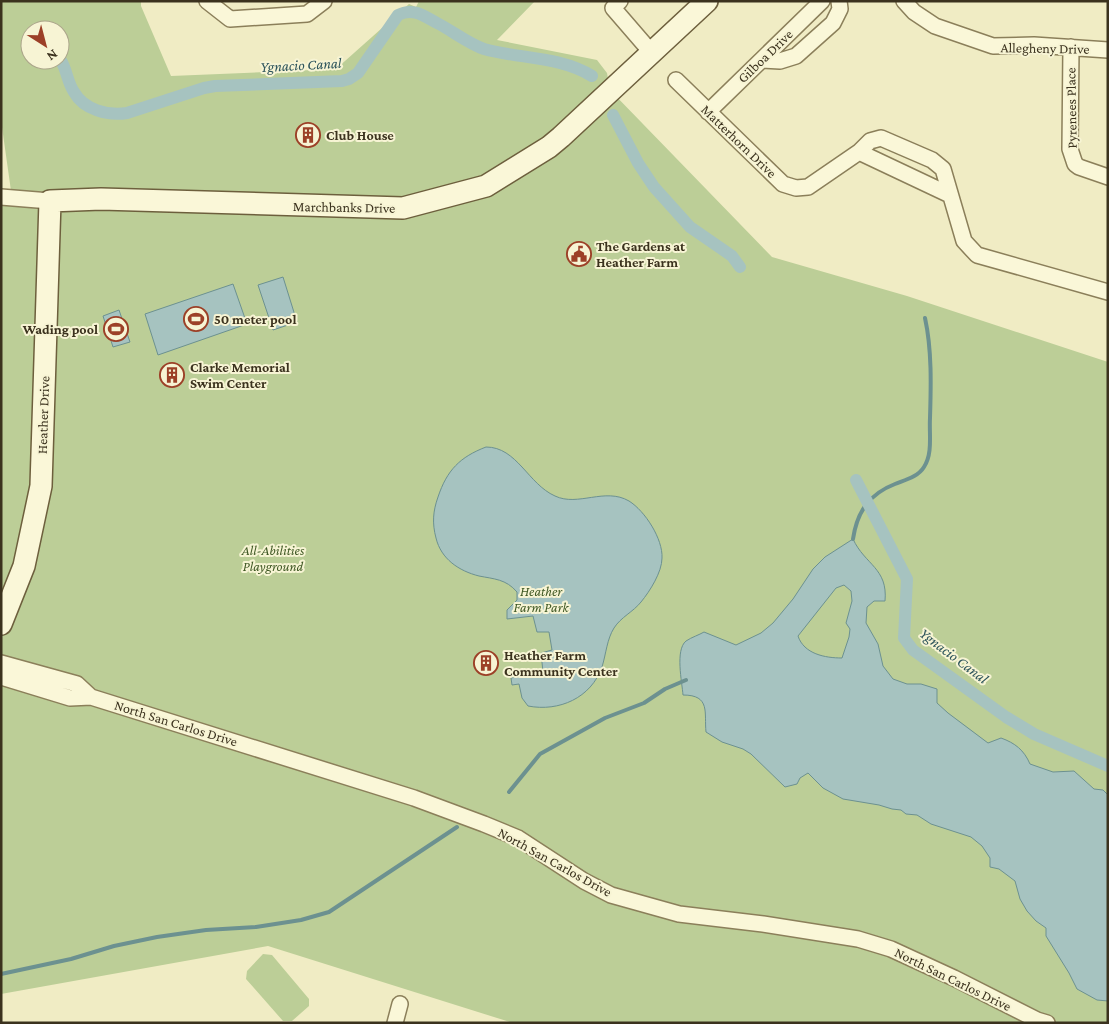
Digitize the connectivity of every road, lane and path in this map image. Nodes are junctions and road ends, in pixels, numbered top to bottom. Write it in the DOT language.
graph roads {
  1 [pos="207,1"];
  2 [pos="324,1"];
  3 [pos="620,1"];
  4 [pos="707,1"];
  5 [pos="822,1"];
  6 [pos="838,1"];
  7 [pos="904,1"];
  8 [pos="1075,47"];
  9 [pos="1108,50"];
  10 [pos="651,52"];
  11 [pos="762,60"];
  12 [pos="676,80"];
  13 [pos="708,112"];
  14 [pos="859,152"];
  15 [pos="1108,177"];
  16 [pos="950,195"];
  17 [pos="1,197"];
  18 [pos="50,200"];
  19 [pos="1108,292"];
  20 [pos="1,624"];
  21 [pos="1,662"];
  22 [pos="1,677"];
  23 [pos="91,697"];
  24 [pos="400,1004"];
  25 [pos="395,1023"];
  26 [pos="1047,1023"];
  1 -- 2 [label="street"];
  3 -- 10 [label="street"];
  4 -- 10 [label="street, Marchbanks Drive"];
  5 -- 11 [label="street, Gilboa Drive"];
  6 -- 11 [label="street"];
  7 -- 8 [label="street, Allegheny Drive"];
  8 -- 9 [label="street, Allegheny Drive"];
  8 -- 15 [label="street, Pyrenees Place"];
  10 -- 18 [label="street, Marchbanks Drive"];
  11 -- 13 [label="street, Gilboa Drive"];
  12 -- 13 [label="street, Matterhorn Drive"];
  13 -- 14 [label="street, Matterhorn Drive"];
  14 -- 16 [label="street"];
  14 -- 16 [label="street, Matterhorn Drive"];
  16 -- 19 [label="street, Matterhorn Drive"];
  17 -- 18 [label="street, Marchbanks Drive"];
  18 -- 20 [label="street, Heather Drive"];
  21 -- 23 [label="street, North San Carlos Drive"];
  22 -- 23 [label="street, North San Carlos Drive"];
  23 -- 26 [label="street, North San Carlos Drive"];
  24 -- 25 [label="street"];
}
